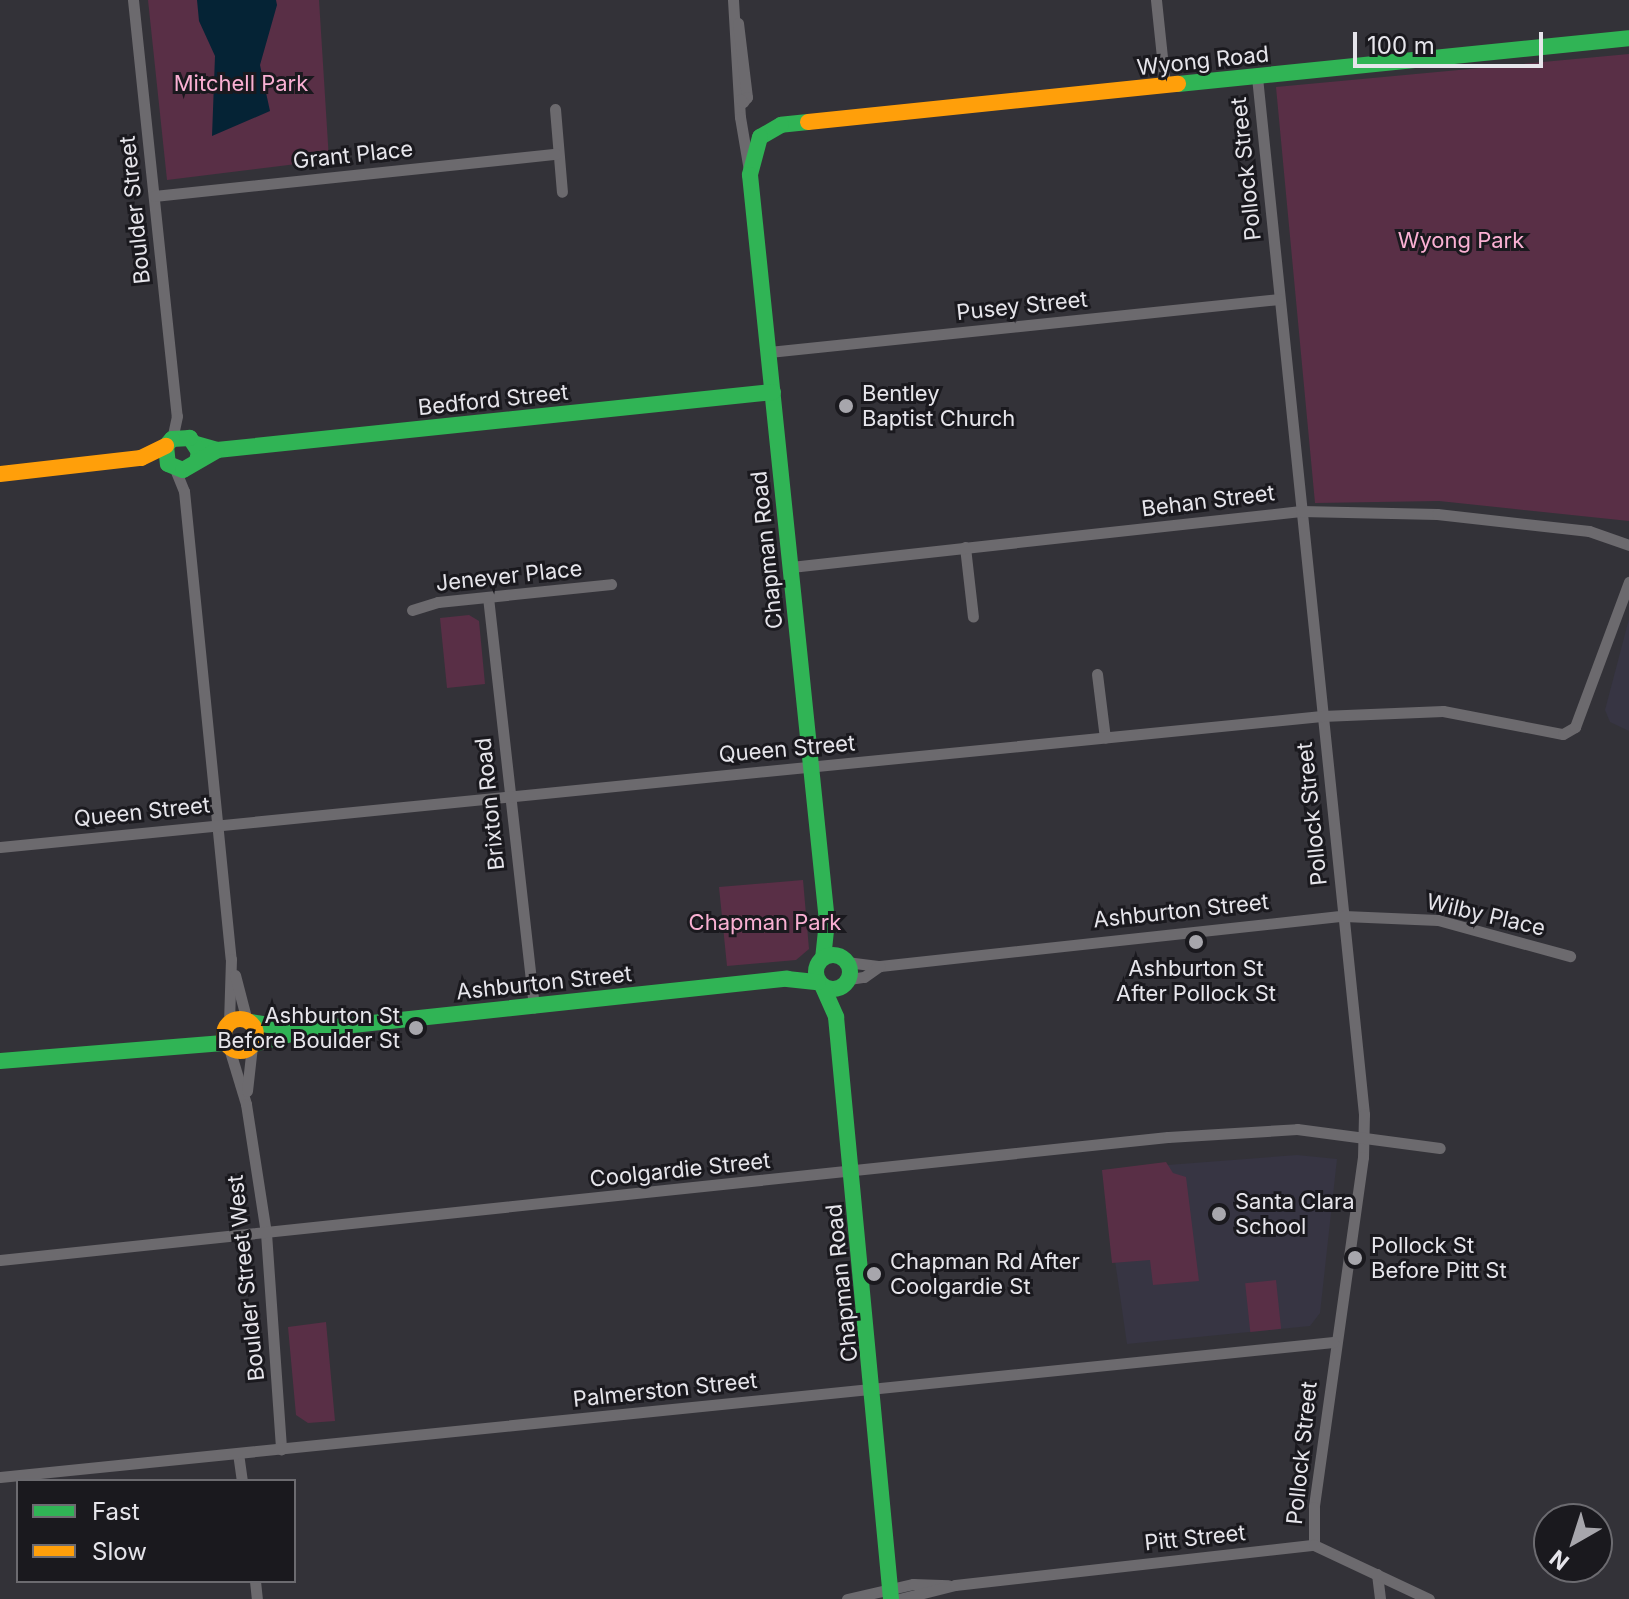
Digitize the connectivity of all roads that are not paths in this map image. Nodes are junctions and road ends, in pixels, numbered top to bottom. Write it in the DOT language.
graph roads {
  1 [pos="133,0"];
  2 [pos="1156,0"];
  3 [pos="734,5"];
  4 [pos="1629,38"];
  5 [pos="1257,77"];
  6 [pos="1165,86"];
  7 [pos="555,109"];
  8 [pos="781,125"];
  9 [pos="556,154"];
  10 [pos="750,175"];
  11 [pos="562,192"];
  12 [pos="154,196"];
  13 [pos="1279,299"];
  14 [pos="769,352"];
  15 [pos="773,392"];
  16 [pos="177,416"];
  17 [pos="169,443"];
  18 [pos="186,457"];
  19 [pos="141,458"];
  20 [pos="0,474"];
  21 [pos="1301,511"];
  22 [pos="1629,545"];
  23 [pos="965,547"];
  24 [pos="791,567"];
  25 [pos="1629,582"];
  26 [pos="611,584"];
  27 [pos="488,597"];
  28 [pos="412,610"];
  29 [pos="973,617"];
  30 [pos="1097,674"];
  31 [pos="1322,716"];
  32 [pos="1105,738"];
  33 [pos="811,767"];
  34 [pos="510,794"];
  35 [pos="217,824"];
  36 [pos="0,847"];
  37 [pos="1344,916"];
  38 [pos="1570,956"];
  39 [pos="231,959"];
  40 [pos="836,968"];
  41 [pos="787,979"];
  42 [pos="820,984"];
  43 [pos="534,1007"];
  44 [pos="836,1017"];
  45 [pos="249,1021"];
  46 [pos="228,1024"];
  47 [pos="306,1030"];
  48 [pos="168,1044"];
  49 [pos="227,1045"];
  50 [pos="253,1045"];
  51 [pos="0,1061"];
  52 [pos="246,1104"];
  53 [pos="1364,1136"];
  54 [pos="1440,1148"];
  55 [pos="852,1172"];
  56 [pos="266,1233"];
  57 [pos="0,1260"];
  58 [pos="1333,1342"];
  59 [pos="874,1389"];
  60 [pos="281,1449"];
  61 [pos="238,1453"];
  62 [pos="0,1477"];
  63 [pos="242,1479"];
  64 [pos="1314,1545"];
  65 [pos="1377,1574"];
  66 [pos="896,1595"];
  67 [pos="847,1599"];
  68 [pos="1380,1599"];
  69 [pos="1429,1599"];
  1 -- 12 [label="street, Boulder Street"];
  2 -- 6 [label="street"];
  3 -- 10 [label="street, Chapman Road"];
  4 -- 5 [label="street, Wyong Road"];
  5 -- 6 [label="street, Wyong Road"];
  5 -- 13 [label="street, Pollock Street"];
  6 -- 8 [label="street, Wyong Road"];
  7 -- 9 [label="street"];
  8 -- 10 [label="street, Chapman Road"];
  9 -- 11 [label="street"];
  9 -- 12 [label="street, Grant Place"];
  10 -- 14 [label="street, Chapman Road"];
  12 -- 16 [label="street, Boulder Street"];
  13 -- 14 [label="street, Pusey Street"];
  13 -- 21 [label="street, Pollock Street"];
  14 -- 15 [label="street, Chapman Road"];
  15 -- 18 [label="street, Bedford Street"];
  15 -- 24 [label="street, Chapman Road"];
  16 -- 17 [label="street, Boulder Street"];
  16 -- 18 [label="street, Boulder Street"];
  17 -- 18 [label="street"];
  17 -- 18 [label="street"];
  17 -- 19 [label="street"];
  18 -- 19 [label="street"];
  18 -- 35 [label="street"];
  19 -- 20 [label="street"];
  21 -- 22 [label="street, Behan Street"];
  21 -- 23 [label="street, Behan Street"];
  21 -- 31 [label="street, Pollock Street"];
  23 -- 24 [label="street, Behan Street"];
  23 -- 29 [label="street"];
  24 -- 33 [label="street, Chapman Road"];
  25 -- 31 [label="street, Queen Street"];
  26 -- 27 [label="street, Jenever Place"];
  27 -- 28 [label="street, Jenever Place"];
  27 -- 34 [label="street, Brixton Road"];
  30 -- 32 [label="street"];
  31 -- 32 [label="street, Queen Street"];
  31 -- 37 [label="street, Pollock Street"];
  32 -- 33 [label="street, Queen Street"];
  33 -- 34 [label="street, Queen Street"];
  33 -- 40 [label="street, Chapman Road"];
  34 -- 35 [label="street, Queen Street"];
  34 -- 43 [label="street, Brixton Road"];
  35 -- 36 [label="street, Queen Street"];
  35 -- 39 [label="street"];
  37 -- 38 [label="street, Wilby Place"];
  37 -- 40 [label="street, Ashburton Street"];
  37 -- 53 [label="street, Pollock Street"];
  39 -- 45 [label="street"];
  39 -- 46 [label="street"];
  40 -- 41 [label="street, Ashburton Street"];
  40 -- 42 [label="street, Ashburton Street"];
  40 -- 44 [label="street, Chapman Road"];
  41 -- 42 [label="street, Ashburton Street"];
  41 -- 43 [label="street, Ashburton Street"];
  42 -- 44 [label="street, Chapman Road"];
  43 -- 47 [label="street, Ashburton Street"];
  44 -- 55 [label="street, Chapman Road"];
  45 -- 46 [label="street, Ashburton Street"];
  45 -- 47 [label="street, Ashburton Street"];
  45 -- 50 [label="street"];
  46 -- 48 [label="street"];
  46 -- 49 [label="street"];
  47 -- 50 [label="street, Ashburton Street"];
  48 -- 49 [label="street"];
  48 -- 51 [label="street"];
  49 -- 50 [label="street, Ashburton Street"];
  49 -- 52 [label="street, Boulder Street West"];
  50 -- 52 [label="street, Boulder Street West"];
  52 -- 56 [label="street, Boulder Street West"];
  53 -- 54 [label="street, Coolgardie Street"];
  53 -- 55 [label="street, Coolgardie Street"];
  53 -- 58 [label="street, Pollock Street"];
  55 -- 56 [label="street, Coolgardie Street"];
  55 -- 59 [label="street, Chapman Road"];
  56 -- 57 [label="street, Coolgardie Street"];
  56 -- 60 [label="street, Boulder Street West"];
  58 -- 59 [label="street, Palmerston Street"];
  58 -- 64 [label="street, Pollock Street"];
  59 -- 60 [label="street, Palmerston Street"];
  59 -- 66 [label="street, Chapman Road"];
  60 -- 61 [label="street, Palmerston Street"];
  61 -- 62 [label="street, Palmerston Street"];
  61 -- 63 [label="street"];
  64 -- 65 [label="street"];
  64 -- 66 [label="street, Pitt Street"];
  65 -- 68 [label="street"];
  65 -- 69 [label="street"];
  66 -- 67 [label="street, Pitt Street"];
}
